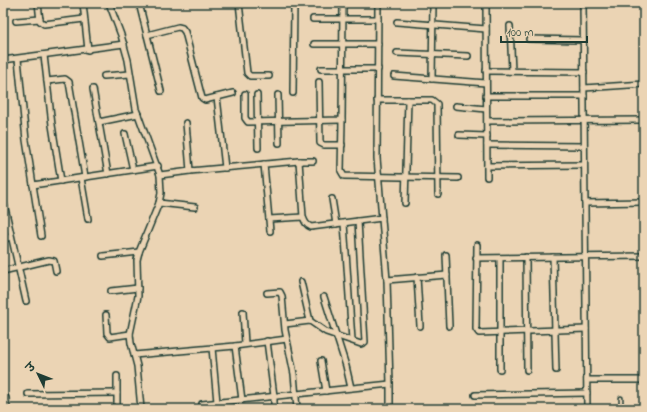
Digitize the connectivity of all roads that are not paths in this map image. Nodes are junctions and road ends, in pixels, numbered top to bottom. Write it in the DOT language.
graph roads {
  1 [pos="38,3"];
  2 [pos="83,3"];
  3 [pos="109,3"];
  4 [pos="138,3"];
  5 [pos="239,3"];
  6 [pos="294,3"];
  7 [pos="343,3"];
  8 [pos="378,3"];
  9 [pos="432,3"];
  10 [pos="486,3"];
  11 [pos="583,3"];
  12 [pos="40,19"];
  13 [pos="84,19"];
  14 [pos="313,19"];
  15 [pos="343,19"];
  16 [pos="378,19"];
  17 [pos="16,21"];
  18 [pos="397,22"];
  19 [pos="432,24"];
  20 [pos="510,26"];
  21 [pos="486,28"];
  22 [pos="147,35"];
  23 [pos="529,39"];
  24 [pos="583,40"];
  25 [pos="124,44"];
  26 [pos="314,44"];
  27 [pos="343,44"];
  28 [pos="378,44"];
  29 [pos="88,50"];
  30 [pos="397,53"];
  31 [pos="432,54"];
  32 [pos="44,55"];
  33 [pos="468,56"];
  34 [pos="18,59"];
  35 [pos="3,60"];
  36 [pos="321,69"];
  37 [pos="343,69"];
  38 [pos="378,69"];
  39 [pos="486,71"];
  40 [pos="512,71"];
  41 [pos="584,72"];
  42 [pos="130,74"];
  43 [pos="104,76"];
  44 [pos="269,76"];
  45 [pos="394,76"];
  46 [pos="432,79"];
  47 [pos="47,81"];
  48 [pos="319,82"];
  49 [pos="486,83"];
  50 [pos="644,84"];
  51 [pos="584,88"];
  52 [pos="93,89"];
  53 [pos="161,91"];
  54 [pos="233,93"];
  55 [pos="293,93"];
  56 [pos="245,94"];
  57 [pos="257,95"];
  58 [pos="278,95"];
  59 [pos="486,96"];
  60 [pos="584,96"];
  61 [pos="217,97"];
  62 [pos="377,100"];
  63 [pos="408,100"];
  64 [pos="456,106"];
  65 [pos="486,109"];
  66 [pos="138,114"];
  67 [pos="342,120"];
  68 [pos="584,120"];
  69 [pos="644,120"];
  70 [pos="257,121"];
  71 [pos="278,121"];
  72 [pos="319,121"];
  73 [pos="487,121"];
  74 [pos="98,122"];
  75 [pos="186,123"];
  76 [pos="125,134"];
  77 [pos="460,135"];
  78 [pos="487,136"];
  79 [pos="279,143"];
  80 [pos="342,145"];
  81 [pos="487,145"];
  82 [pos="584,146"];
  83 [pos="258,148"];
  84 [pos="299,161"];
  85 [pos="313,161"];
  86 [pos="264,164"];
  87 [pos="584,165"];
  88 [pos="158,166"];
  89 [pos="487,166"];
  90 [pos="225,168"];
  91 [pos="133,170"];
  92 [pos="190,171"];
  93 [pos="108,174"];
  94 [pos="160,175"];
  95 [pos="379,177"];
  96 [pos="406,177"];
  97 [pos="487,177"];
  98 [pos="83,178"];
  99 [pos="458,178"];
  100 [pos="437,179"];
  101 [pos="61,181"];
  102 [pos="33,185"];
  103 [pos="438,194"];
  104 [pos="332,199"];
  105 [pos="3,202"];
  106 [pos="644,202"];
  107 [pos="159,203"];
  108 [pos="405,203"];
  109 [pos="585,203"];
  110 [pos="196,207"];
  111 [pos="303,217"];
  112 [pos="382,218"];
  113 [pos="88,219"];
  114 [pos="269,219"];
  115 [pos="358,221"];
  116 [pos="344,223"];
  117 [pos="336,224"];
  118 [pos="270,231"];
  119 [pos="41,236"];
  120 [pos="11,237"];
  121 [pos="3,239"];
  122 [pos="477,245"];
  123 [pos="139,252"];
  124 [pos="446,255"];
  125 [pos="103,256"];
  126 [pos="644,256"];
  127 [pos="526,257"];
  128 [pos="553,257"];
  129 [pos="585,257"];
  130 [pos="476,258"];
  131 [pos="500,258"];
  132 [pos="18,267"];
  133 [pos="3,271"];
  134 [pos="56,271"];
  135 [pos="447,275"];
  136 [pos="418,277"];
  137 [pos="387,280"];
  138 [pos="301,282"];
  139 [pos="138,288"];
  140 [pos="111,291"];
  141 [pos="266,293"];
  142 [pos="324,297"];
  143 [pos="26,301"];
  144 [pos="243,312"];
  145 [pos="106,315"];
  146 [pos="310,321"];
  147 [pos="285,324"];
  148 [pos="420,326"];
  149 [pos="449,326"];
  150 [pos="554,329"];
  151 [pos="586,329"];
  152 [pos="526,331"];
  153 [pos="500,332"];
  154 [pos="130,334"];
  155 [pos="337,335"];
  156 [pos="287,339"];
  157 [pos="352,340"];
  158 [pos="267,341"];
  159 [pos="245,344"];
  160 [pos="235,346"];
  161 [pos="212,348"];
  162 [pos="134,355"];
  163 [pos="321,361"];
  164 [pos="500,369"];
  165 [pos="528,370"];
  166 [pos="556,370"];
  167 [pos="117,376"];
  168 [pos="587,380"];
  169 [pos="644,380"];
  170 [pos="390,384"];
  171 [pos="351,388"];
  172 [pos="326,391"];
  173 [pos="117,393"];
  174 [pos="587,393"];
  175 [pos="28,394"];
  176 [pos="296,394"];
  177 [pos="475,395"];
  178 [pos="274,396"];
  179 [pos="6,398"];
  180 [pos="621,398"];
  181 [pos="242,400"];
  182 [pos="217,402"];
  183 [pos="202,404"];
  184 [pos="7,409"];
  185 [pos="117,409"];
  186 [pos="141,409"];
  187 [pos="274,409"];
  188 [pos="297,409"];
  189 [pos="390,409"];
  190 [pos="587,409"];
  191 [pos="621,409"];
  1 -- 12 [label="street"];
  2 -- 13 [label="street"];
  3 -- 25 [label="street"];
  4 -- 22 [label="street"];
  5 -- 44 [label="street"];
  6 -- 55 [label="street"];
  7 -- 15 [label="street"];
  8 -- 16 [label="street"];
  9 -- 19 [label="street"];
  10 -- 21 [label="street"];
  11 -- 24 [label="street"];
  12 -- 13 [label="street"];
  12 -- 17 [label="street"];
  13 -- 29 [label="street"];
  14 -- 15 [label="street"];
  15 -- 16 [label="street"];
  15 -- 27 [label="street"];
  16 -- 28 [label="street"];
  18 -- 19 [label="street"];
  19 -- 21 [label="street"];
  19 -- 31 [label="street"];
  20 -- 40 [label="street"];
  21 -- 39 [label="street"];
  22 -- 53 [label="street"];
  22 -- 61 [label="street"];
  23 -- 24 [label="street"];
  24 -- 41 [label="street"];
  25 -- 29 [label="street"];
  25 -- 42 [label="street"];
  26 -- 27 [label="street"];
  27 -- 28 [label="street"];
  27 -- 37 [label="street"];
  28 -- 38 [label="street"];
  29 -- 32 [label="street"];
  30 -- 31 [label="street"];
  31 -- 33 [label="street"];
  31 -- 46 [label="street"];
  32 -- 34 [label="street"];
  32 -- 47 [label="street"];
  34 -- 35 [label="street"];
  34 -- 102 [label="street"];
  36 -- 37 [label="street"];
  37 -- 38 [label="street"];
  37 -- 67 [label="street"];
  38 -- 62 [label="street"];
  39 -- 40 [label="street"];
  39 -- 49 [label="street"];
  40 -- 41 [label="street"];
  41 -- 51 [label="street"];
  42 -- 43 [label="street"];
  42 -- 66 [label="street"];
  45 -- 46 [label="street"];
  46 -- 49 [label="street"];
  47 -- 98 [label="street"];
  47 -- 101 [label="street"];
  48 -- 72 [label="street"];
  49 -- 59 [label="street"];
  50 -- 51 [label="street"];
  51 -- 60 [label="street"];
  52 -- 74 [label="street"];
  54 -- 61 [label="street"];
  56 -- 70 [label="street"];
  57 -- 70 [label="street"];
  58 -- 71 [label="street"];
  59 -- 60 [label="street"];
  59 -- 65 [label="street"];
  60 -- 68 [label="street"];
  61 -- 90 [label="street"];
  62 -- 63 [label="street"];
  62 -- 95 [label="street"];
  63 -- 96 [label="street"];
  63 -- 100 [label="street"];
  64 -- 65 [label="street"];
  65 -- 73 [label="street"];
  66 -- 74 [label="street"];
  66 -- 88 [label="street"];
  67 -- 72 [label="street"];
  67 -- 80 [label="street"];
  68 -- 69 [label="street"];
  68 -- 73 [label="street"];
  68 -- 82 [label="street"];
  70 -- 71 [label="street"];
  70 -- 83 [label="street"];
  71 -- 72 [label="street"];
  71 -- 79 [label="street"];
  72 -- 80 [label="street"];
  73 -- 78 [label="street"];
  74 -- 93 [label="street"];
  75 -- 92 [label="street"];
  76 -- 91 [label="street"];
  77 -- 78 [label="street"];
  78 -- 81 [label="street"];
  80 -- 95 [label="street"];
  81 -- 82 [label="street"];
  81 -- 89 [label="street"];
  82 -- 87 [label="street"];
  84 -- 85 [label="street"];
  84 -- 86 [label="street"];
  84 -- 111 [label="street"];
  86 -- 90 [label="street"];
  86 -- 114 [label="street"];
  87 -- 89 [label="street"];
  87 -- 109 [label="street"];
  88 -- 91 [label="street"];
  88 -- 94 [label="street"];
  89 -- 97 [label="street"];
  90 -- 92 [label="street"];
  91 -- 93 [label="street"];
  92 -- 94 [label="street"];
  93 -- 98 [label="street"];
  94 -- 107 [label="street"];
  95 -- 96 [label="street"];
  95 -- 112 [label="street"];
  96 -- 100 [label="street"];
  96 -- 108 [label="street"];
  98 -- 101 [label="street"];
  98 -- 113 [label="street"];
  99 -- 100 [label="street"];
  100 -- 103 [label="street"];
  101 -- 102 [label="street"];
  102 -- 119 [label="street"];
  104 -- 117 [label="street"];
  105 -- 120 [label="street"];
  106 -- 109 [label="street"];
  107 -- 110 [label="street"];
  107 -- 123 [label="street"];
  109 -- 129 [label="street"];
  111 -- 114 [label="street"];
  111 -- 117 [label="street"];
  112 -- 115 [label="street"];
  112 -- 137 [label="street"];
  114 -- 118 [label="street"];
  115 -- 116 [label="street"];
  115 -- 157 [label="street"];
  116 -- 117 [label="street"];
  116 -- 157 [label="street"];
  120 -- 121 [label="street"];
  120 -- 132 [label="street"];
  122 -- 130 [label="street"];
  123 -- 125 [label="street"];
  123 -- 139 [label="street"];
  124 -- 135 [label="street"];
  126 -- 129 [label="street"];
  127 -- 128 [label="street"];
  127 -- 131 [label="street"];
  127 -- 152 [label="street"];
  128 -- 129 [label="street"];
  128 -- 150 [label="street"];
  129 -- 151 [label="street"];
  130 -- 131 [label="street"];
  130 -- 153 [label="street"];
  131 -- 153 [label="street"];
  132 -- 133 [label="street"];
  132 -- 134 [label="street"];
  132 -- 143 [label="street"];
  135 -- 136 [label="street"];
  135 -- 149 [label="street"];
  136 -- 137 [label="street"];
  136 -- 148 [label="street"];
  137 -- 170 [label="street"];
  138 -- 146 [label="street"];
  139 -- 140 [label="street"];
  139 -- 154 [label="street"];
  141 -- 147 [label="street"];
  142 -- 155 [label="street"];
  144 -- 159 [label="street"];
  145 -- 154 [label="street"];
  146 -- 147 [label="street"];
  146 -- 155 [label="street"];
  147 -- 156 [label="street"];
  150 -- 151 [label="street"];
  150 -- 152 [label="street"];
  150 -- 166 [label="street"];
  151 -- 168 [label="street"];
  152 -- 153 [label="street"];
  152 -- 165 [label="street"];
  153 -- 164 [label="street"];
  154 -- 162 [label="street"];
  155 -- 157 [label="street"];
  155 -- 171 [label="street"];
  156 -- 158 [label="street"];
  156 -- 176 [label="street"];
  158 -- 159 [label="street"];
  158 -- 178 [label="street"];
  159 -- 160 [label="street"];
  160 -- 161 [label="street"];
  160 -- 181 [label="street"];
  161 -- 162 [label="street"];
  161 -- 182 [label="street"];
  162 -- 186 [label="street"];
  163 -- 172 [label="street"];
  167 -- 173 [label="street"];
  168 -- 169 [label="street"];
  168 -- 174 [label="street"];
  170 -- 171 [label="street"];
  170 -- 189 [label="street"];
  171 -- 172 [label="street"];
  172 -- 176 [label="street"];
  173 -- 175 [label="street"];
  173 -- 185 [label="street"];
  174 -- 177 [label="street"];
  174 -- 190 [label="street"];
  176 -- 178 [label="street"];
  176 -- 188 [label="street"];
  178 -- 181 [label="street"];
  178 -- 187 [label="street"];
  179 -- 184 [label="street"];
  180 -- 191 [label="lane"];
  181 -- 182 [label="street"];
  182 -- 183 [label="street"];
}
